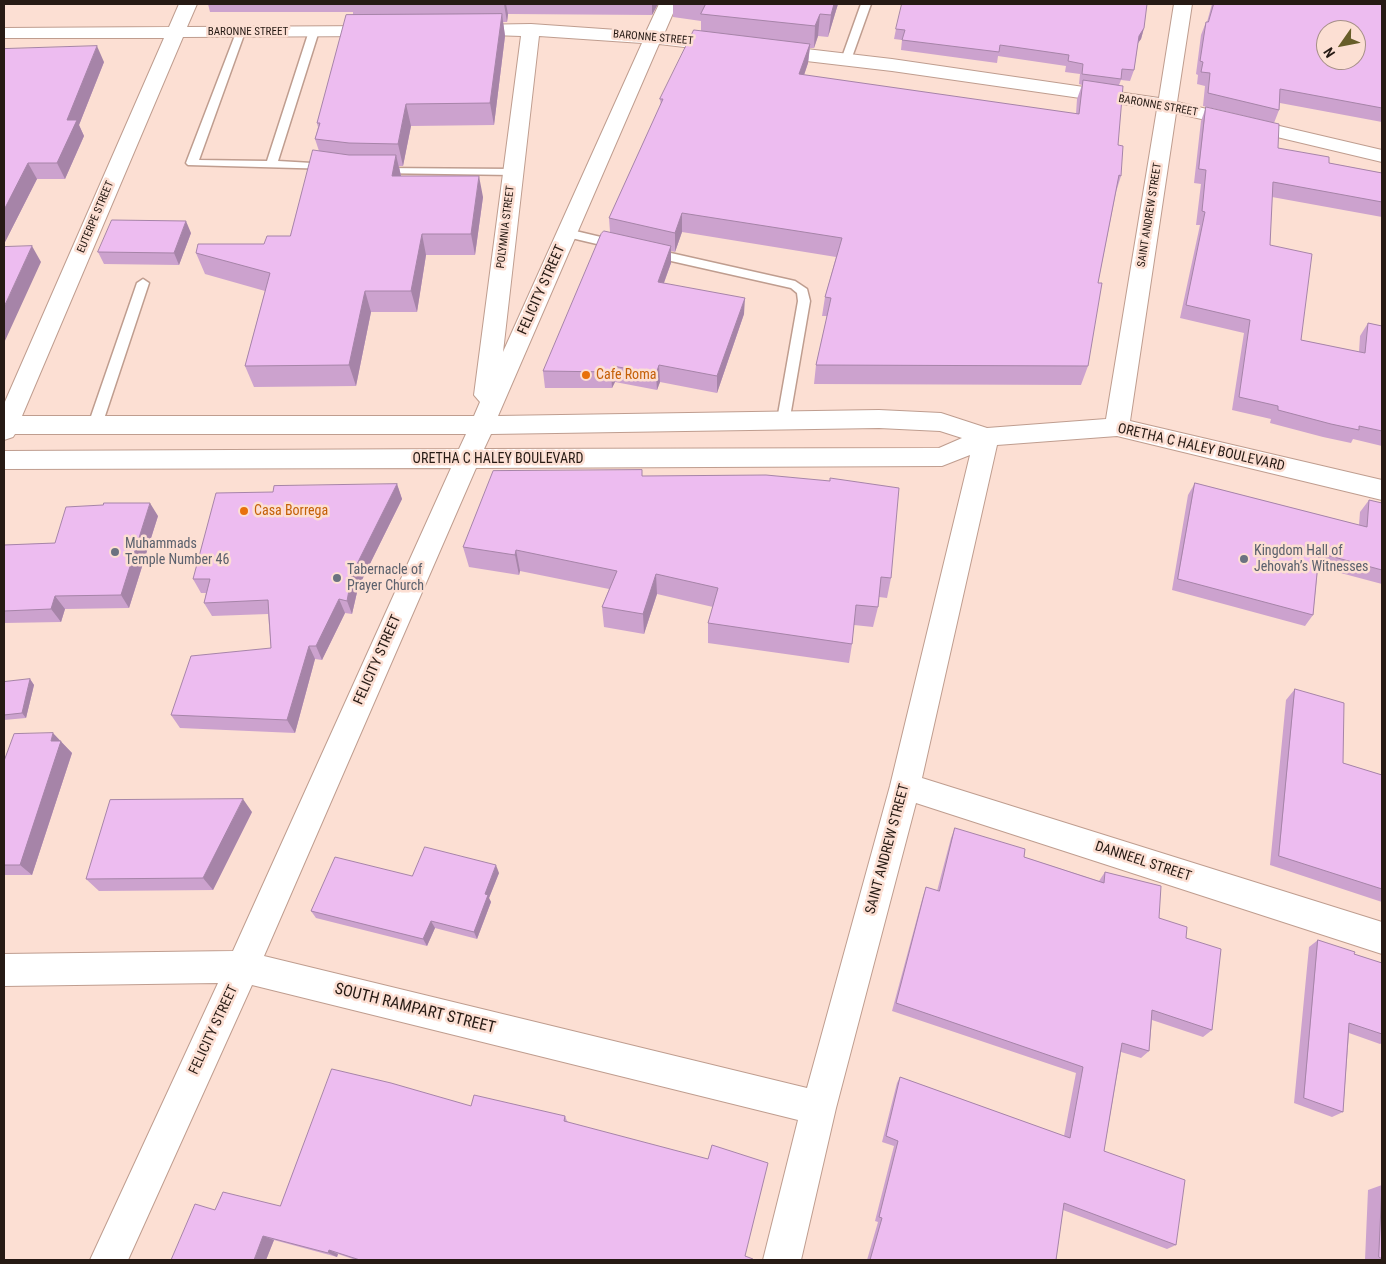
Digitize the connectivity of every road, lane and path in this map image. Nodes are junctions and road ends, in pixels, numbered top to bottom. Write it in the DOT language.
graph roads {
  1 [pos="188,4"];
  2 [pos="668,4"];
  3 [pos="866,4"];
  4 [pos="1182,4"];
  5 [pos="531,29"];
  6 [pos="452,30"];
  7 [pos="314,31"];
  8 [pos="393,31"];
  9 [pos="175,32"];
  10 [pos="240,32"];
  11 [pos="4,33"];
  12 [pos="654,37"];
  13 [pos="846,60"];
  14 [pos="1167,106"];
  15 [pos="1382,156"];
  16 [pos="272,164"];
  17 [pos="337,168"];
  18 [pos="365,171"];
  19 [pos="513,172"];
  20 [pos="567,233"];
  21 [pos="144,283"];
  22 [pos="784,420"];
  23 [pos="95,424"];
  24 [pos="482,425"];
  25 [pos="5,427"];
  26 [pos="1117,427"];
  27 [pos="988,437"];
  28 [pos="467,459"];
  29 [pos="4,460"];
  30 [pos="1382,490"];
  31 [pos="905,786"];
  32 [pos="1382,938"];
  33 [pos="243,966"];
  34 [pos="4,970"];
  35 [pos="819,1108"];
  36 [pos="109,1260"];
  37 [pos="782,1260"];
  1 -- 9 [label="street, EUTERPE STREET"];
  2 -- 12 [label="street, FELICITY STREET"];
  3 -- 13 [label="lane"];
  4 -- 14 [label="street, SAINT ANDREW STREET"];
  5 -- 6 [label="street, BARONNE STREET"];
  5 -- 12 [label="street, BARONNE STREET"];
  5 -- 19 [label="street, POLYMNIA STREET"];
  7 -- 8 [label="street, BARONNE STREET"];
  7 -- 10 [label="street, BARONNE STREET"];
  7 -- 16 [label="lane"];
  9 -- 10 [label="street, BARONNE STREET"];
  9 -- 11 [label="street, BARONNE STREET"];
  9 -- 25 [label="street, EUTERPE STREET"];
  10 -- 16 [label="lane"];
  12 -- 13 [label="street, BARONNE STREET"];
  12 -- 20 [label="street, FELICITY STREET"];
  13 -- 14 [label="street, BARONNE STREET"];
  14 -- 15 [label="street, BARONNE STREET"];
  14 -- 26 [label="street, SAINT ANDREW STREET"];
  16 -- 17 [label="lane"];
  18 -- 19 [label="lane"];
  19 -- 24 [label="street, POLYMNIA STREET"];
  20 -- 22 [label="lane"];
  20 -- 24 [label="street, FELICITY STREET"];
  21 -- 23 [label="lane"];
  22 -- 24 [label="street, ORETHA C HALEY BOULEVARD"];
  22 -- 27 [label="street, ORETHA C HALEY BOULEVARD"];
  23 -- 24 [label="street, ORETHA C HALEY BOULEVARD"];
  23 -- 25 [label="street, ORETHA C HALEY BOULEVARD"];
  24 -- 28 [label="street, FELICITY STREET"];
  26 -- 27 [label="street, ORETHA C HALEY BOULEVARD"];
  26 -- 30 [label="street, ORETHA C HALEY BOULEVARD"];
  27 -- 28 [label="street, ORETHA C HALEY BOULEVARD"];
  27 -- 31 [label="street, SAINT ANDREW STREET"];
  28 -- 29 [label="street, ORETHA C HALEY BOULEVARD"];
  28 -- 33 [label="street, FELICITY STREET"];
  31 -- 32 [label="street, DANNEEL STREET"];
  31 -- 35 [label="street, SAINT ANDREW STREET"];
  33 -- 34 [label="street, SOUTH RAMPART STREET"];
  33 -- 35 [label="street, SOUTH RAMPART STREET"];
  33 -- 36 [label="street, FELICITY STREET"];
  35 -- 37 [label="street, SAINT ANDREW STREET"];
}
